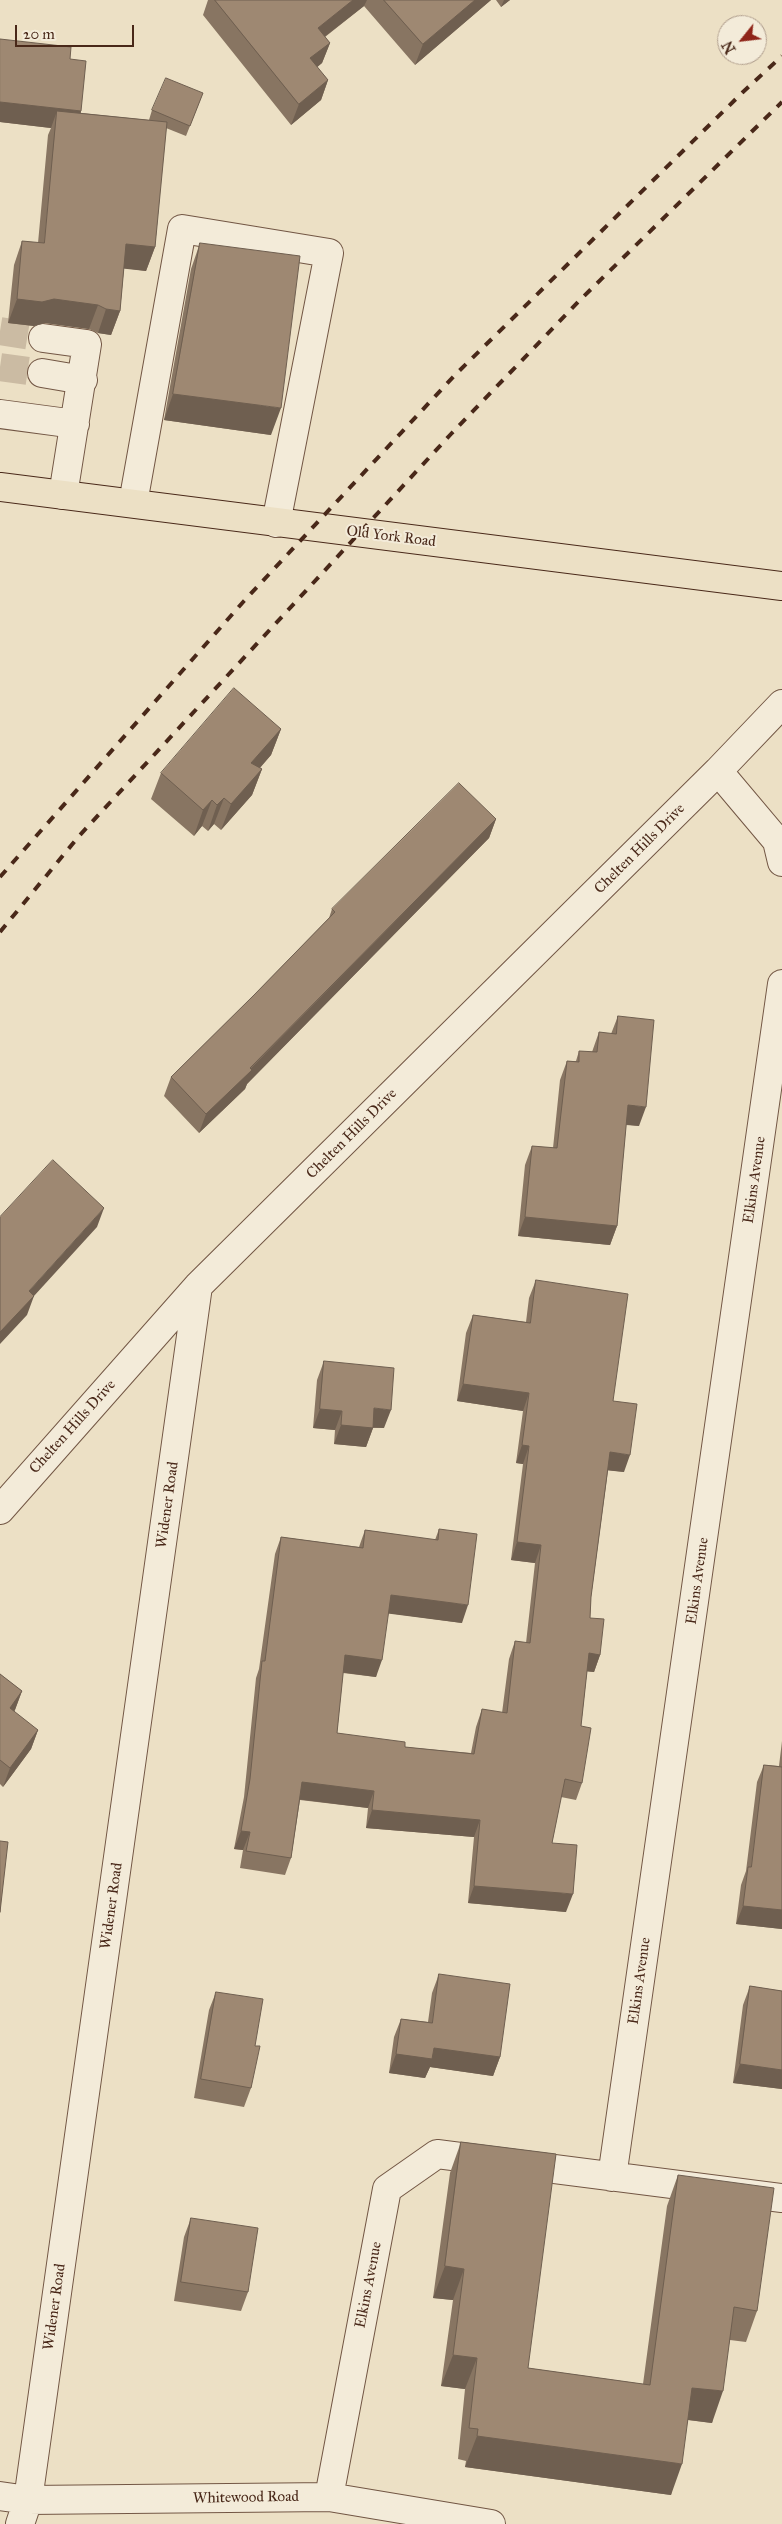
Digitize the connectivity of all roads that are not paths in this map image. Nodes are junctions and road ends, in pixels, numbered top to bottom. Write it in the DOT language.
graph roads {
  1 [pos="43,338"];
  2 [pos="42,373"];
  3 [pos="83,380"];
  4 [pos="0,414"];
  5 [pos="75,424"];
  6 [pos="0,487"];
  7 [pos="63,495"];
  8 [pos="134,503"];
  9 [pos="276,522"];
  10 [pos="782,586"];
  11 [pos="782,704"];
  12 [pos="718,771"];
  13 [pos="782,862"];
  14 [pos="782,984"];
  15 [pos="198,1286"];
  16 [pos="0,1510"];
  17 [pos="612,2177"];
  18 [pos="782,2198"];
  19 [pos="0,2496"];
  20 [pos="329,2497"];
  21 [pos="24,2512"];
  22 [pos="490,2524"];
  1 -- 3 [label="street"];
  2 -- 3 [label="street"];
  3 -- 5 [label="street"];
  4 -- 5 [label="street"];
  5 -- 7 [label="street"];
  6 -- 7 [label="highway, Old York Road"];
  7 -- 8 [label="highway, Old York Road"];
  8 -- 9 [label="highway, Old York Road"];
  8 -- 9 [label="street"];
  9 -- 10 [label="highway, Old York Road"];
  11 -- 12 [label="street"];
  12 -- 13 [label="street"];
  12 -- 15 [label="street, Chelten Hills Drive"];
  14 -- 17 [label="street, Elkins Avenue"];
  15 -- 16 [label="street, Chelten Hills Drive"];
  15 -- 21 [label="street, Widener Road"];
  17 -- 18 [label="street, Elkins Avenue"];
  17 -- 20 [label="street, Elkins Avenue"];
  19 -- 21 [label="street, Whitewood Road"];
  20 -- 21 [label="street, Whitewood Road"];
  20 -- 22 [label="street, Whitewood Road"];
}
